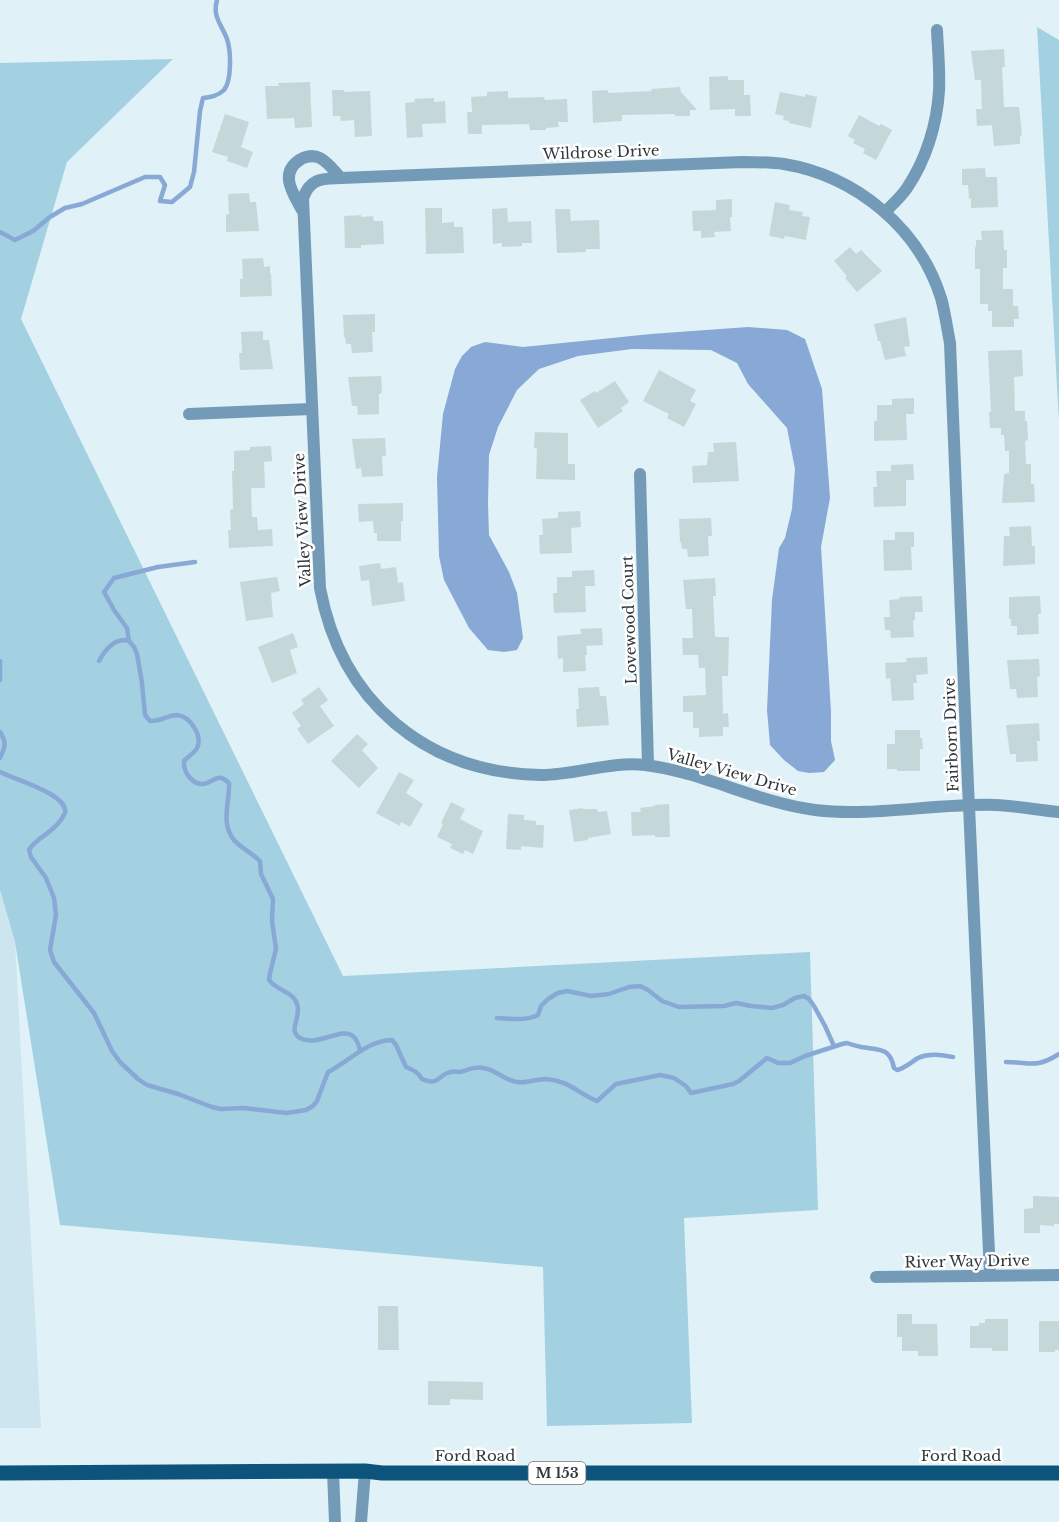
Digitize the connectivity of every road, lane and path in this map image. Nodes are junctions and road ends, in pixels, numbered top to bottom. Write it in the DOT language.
graph roads {
  1 [pos="937,30"];
  2 [pos="342,178"];
  3 [pos="309,186"];
  4 [pos="885,212"];
  5 [pos="304,214"];
  6 [pos="312,409"];
  7 [pos="189,414"];
  8 [pos="640,474"];
  9 [pos="648,765"];
  10 [pos="969,806"];
  11 [pos="1059,812"];
  12 [pos="990,1275"];
  13 [pos="1059,1275"];
  14 [pos="876,1277"];
  15 [pos="333,1471"];
  16 [pos="365,1471"];
  17 [pos="0,1473"];
  18 [pos="1059,1473"];
  19 [pos="335,1522"];
  20 [pos="361,1522"];
  1 -- 4 [label="street"];
  2 -- 3 [label="street, Wildrose Drive"];
  2 -- 4 [label="street, Wildrose Drive"];
  2 -- 5 [label="street"];
  3 -- 5 [label="street, Valley View Drive"];
  4 -- 10 [label="street, Fairborn Drive"];
  5 -- 6 [label="street, Valley View Drive"];
  6 -- 7 [label="street"];
  6 -- 9 [label="street, Valley View Drive"];
  8 -- 9 [label="street, Lovewood Court"];
  9 -- 10 [label="street, Valley View Drive"];
  10 -- 11 [label="street, Valley View Drive"];
  10 -- 12 [label="street, Fairborn Drive"];
  12 -- 13 [label="street, River Way Drive"];
  12 -- 14 [label="street, River Way Drive"];
  15 -- 16 [label="main road, Ford Road / M 153"];
  15 -- 17 [label="main road, Ford Road / M 153"];
  15 -- 19 [label="street"];
  16 -- 18 [label="main road, Ford Road / M 153"];
  16 -- 20 [label="street"];
}
